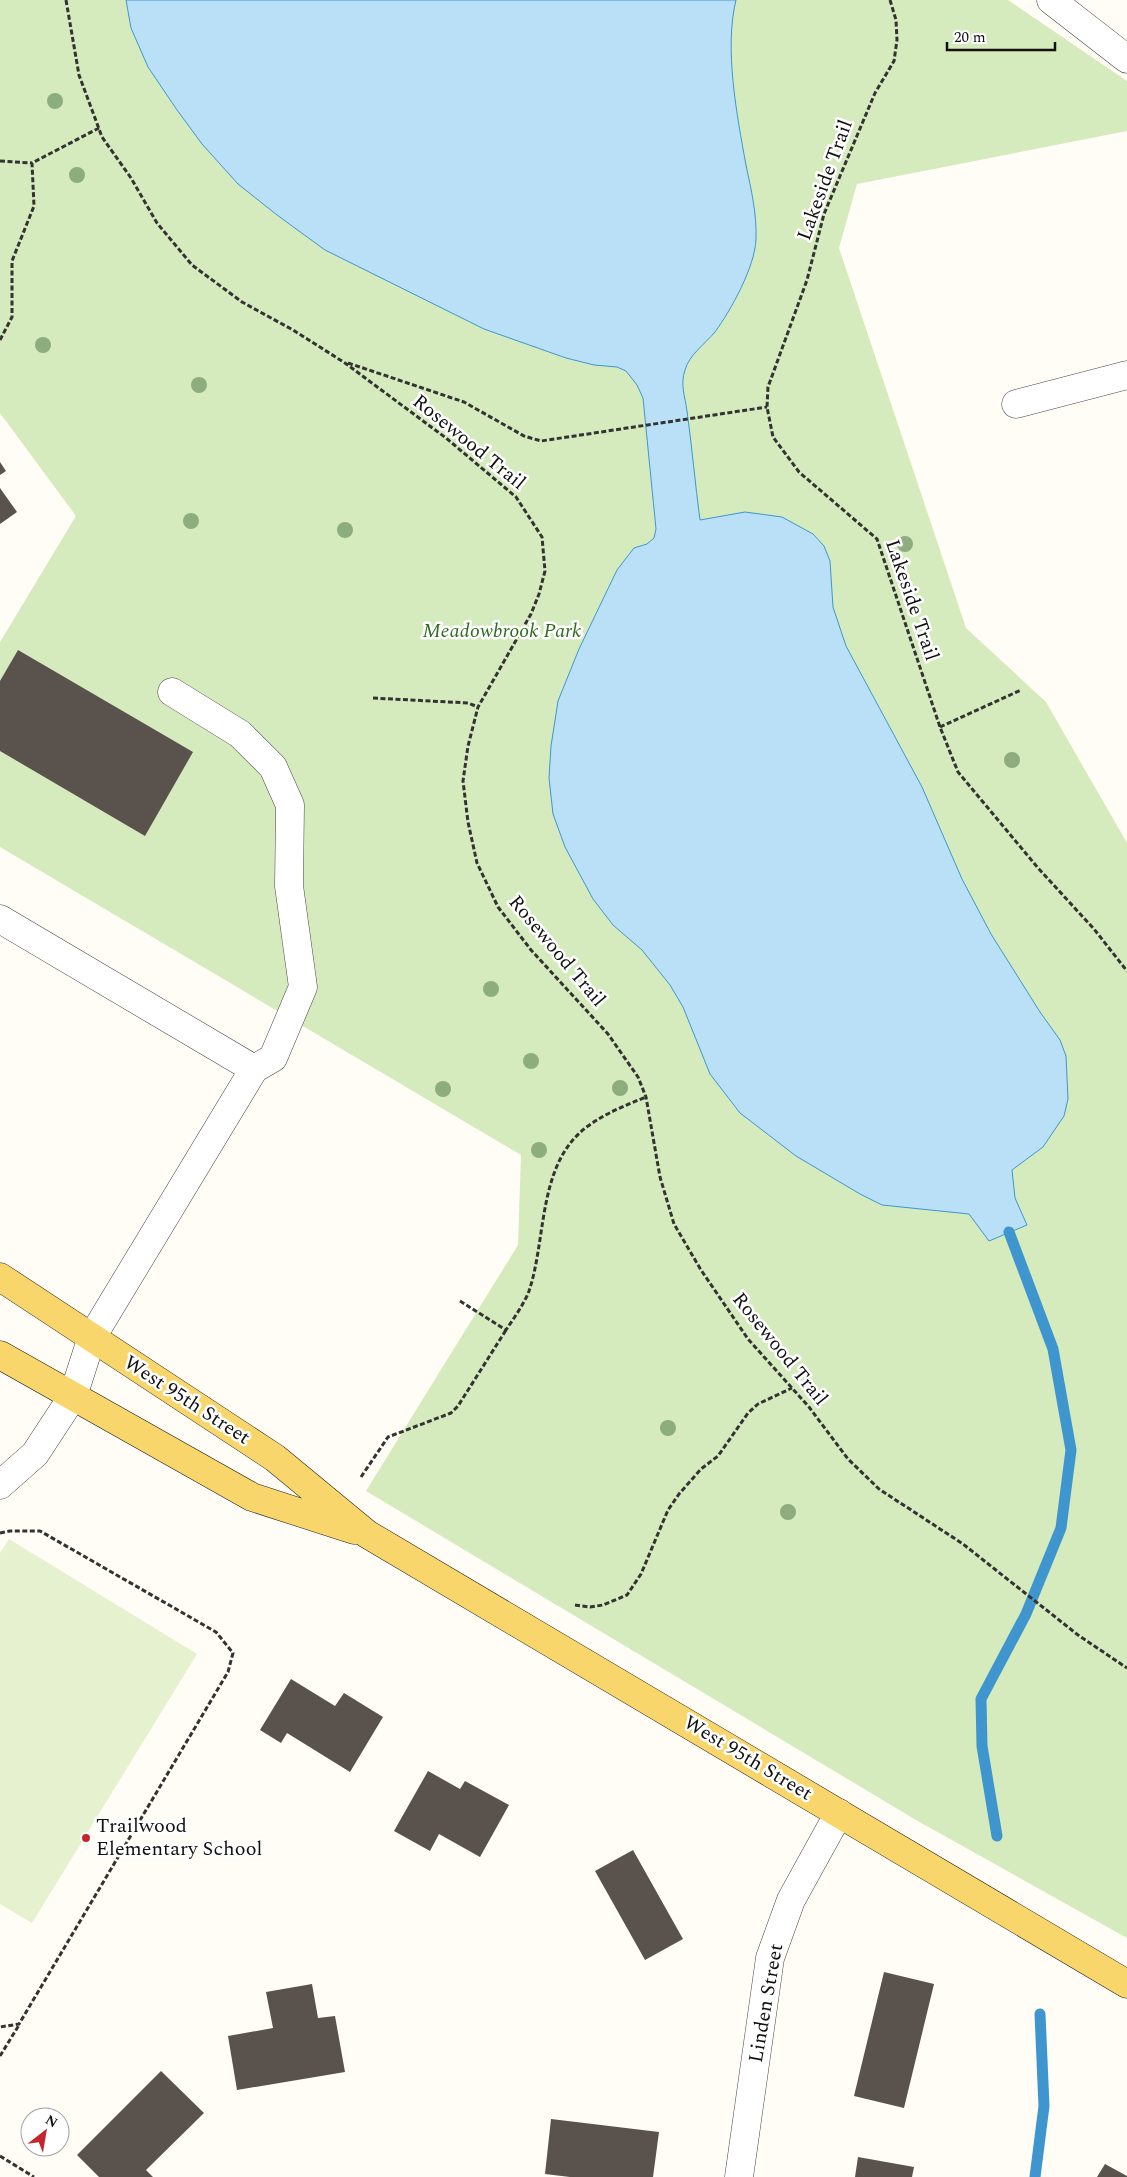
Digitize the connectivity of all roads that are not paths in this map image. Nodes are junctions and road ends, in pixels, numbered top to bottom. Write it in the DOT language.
graph roads {
  1 [pos="1051,0"];
  2 [pos="1127,59"];
  3 [pos="1127,375"];
  4 [pos="1016,404"];
  5 [pos="172,692"];
  6 [pos="0,919"];
  7 [pos="254,1069"];
  8 [pos="0,1277"];
  9 [pos="92,1337"];
  10 [pos="0,1356"];
  11 [pos="73,1396"];
  12 [pos="0,1485"];
  13 [pos="367,1534"];
  14 [pos="840,1813"];
  15 [pos="1127,1984"];
  16 [pos="739,2177"];
  1 -- 2 [label="street"];
  3 -- 4 [label="street"];
  5 -- 7 [label="street"];
  6 -- 7 [label="street"];
  7 -- 9 [label="street"];
  8 -- 9 [label="main road, West 95th Street"];
  9 -- 11 [label="street"];
  9 -- 13 [label="main road, West 95th Street"];
  10 -- 11 [label="main road, West 95th Street"];
  11 -- 12 [label="street"];
  11 -- 13 [label="main road, West 95th Street"];
  13 -- 14 [label="main road, West 95th Street"];
  14 -- 15 [label="main road, West 95th Street"];
  14 -- 16 [label="street, Linden Street"];
}
